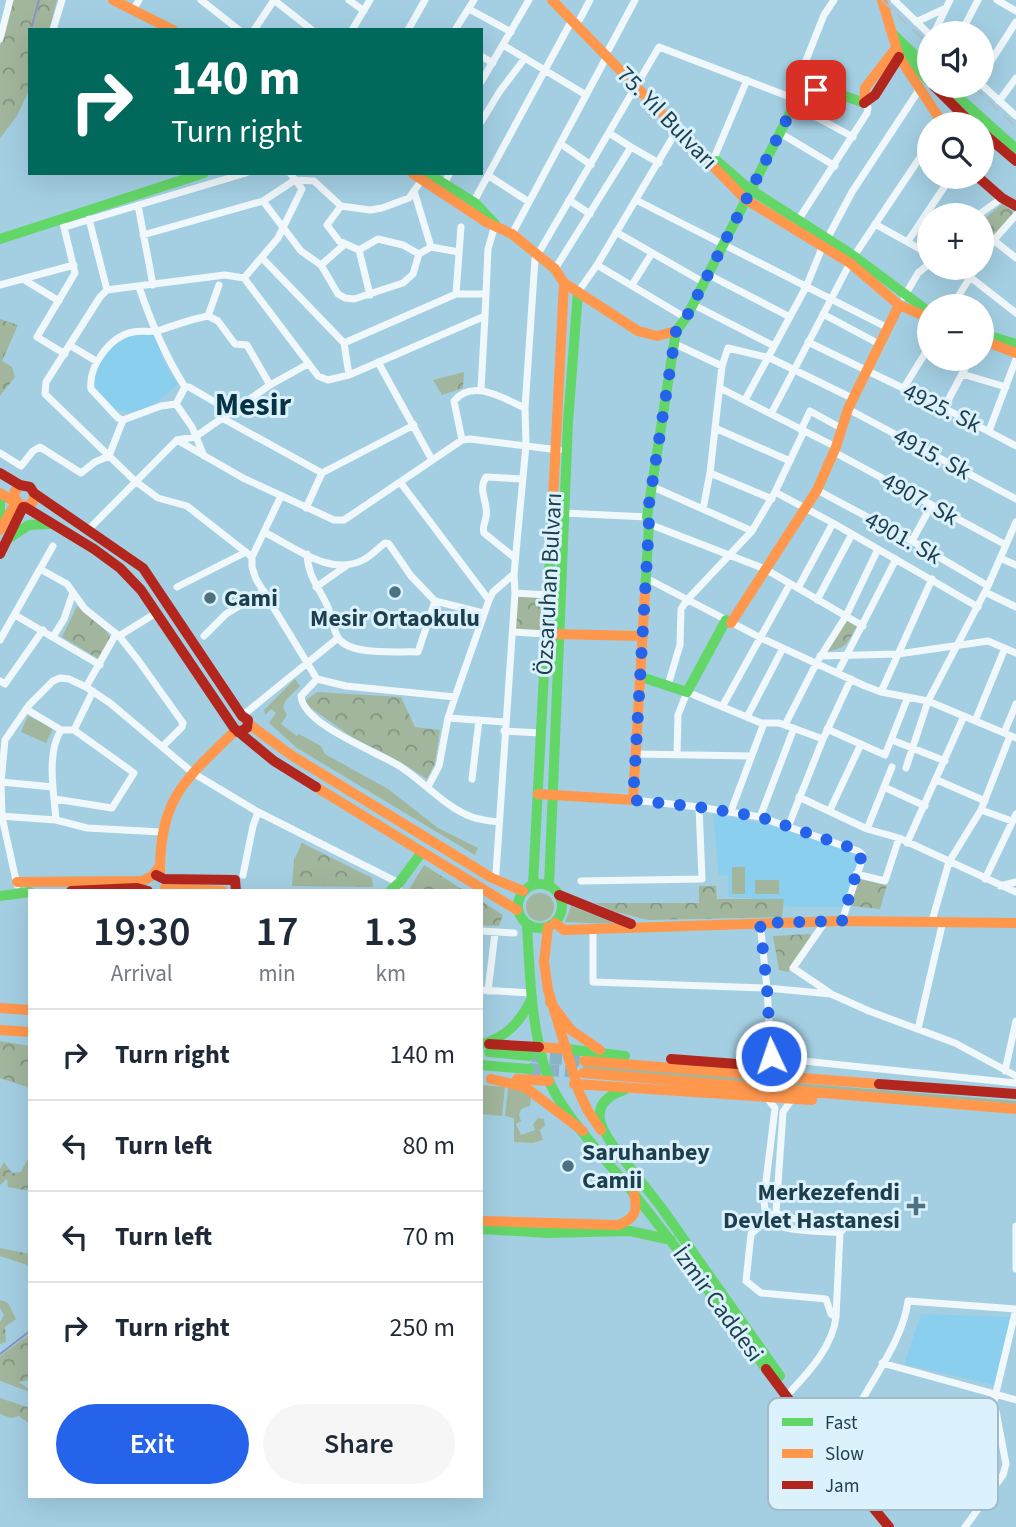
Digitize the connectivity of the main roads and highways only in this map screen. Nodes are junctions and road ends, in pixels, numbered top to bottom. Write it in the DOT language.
graph roads {
  1 [pos="113,0"];
  2 [pos="552,0"];
  3 [pos="561,0"];
  4 [pos="882,1"];
  5 [pos="136,5"];
  6 [pos="576,20"];
  7 [pos="170,28"];
  8 [pos="892,48"];
  9 [pos="917,62"];
  10 [pos="917,70"];
  11 [pos="637,83"];
  12 [pos="946,98"];
  13 [pos="959,98"];
  14 [pos="864,103"];
  15 [pos="935,112"];
  16 [pos="960,112"];
  17 [pos="994,142"];
  18 [pos="1016,149"];
  19 [pos="1016,160"];
  20 [pos="195,175"];
  21 [pos="425,175"];
  22 [pos="447,178"];
  23 [pos="992,189"];
  24 [pos="747,195"];
  25 [pos="1016,206"];
  26 [pos="495,225"];
  27 [pos="0,239"];
  28 [pos="825,243"];
  29 [pos="564,283"];
  30 [pos="578,292"];
  31 [pos="902,301"];
  32 [pos="917,307"];
  33 [pos="917,310"];
  34 [pos="676,331"];
  35 [pos="994,337"];
  36 [pos="1016,344"];
  37 [pos="994,345"];
  38 [pos="1016,353"];
  39 [pos="562,450"];
  40 [pos="0,473"];
  41 [pos="20,485"];
  42 [pos="0,493"];
  43 [pos="34,493"];
  44 [pos="0,502"];
  45 [pos="19,505"];
  46 [pos="0,523"];
  47 [pos="49,524"];
  48 [pos="0,530"];
  49 [pos="9,539"];
  50 [pos="0,554"];
  51 [pos="547,634"];
  52 [pos="559,634"];
  53 [pos="643,636"];
  54 [pos="641,677"];
  55 [pos="247,720"];
  56 [pos="235,729"];
  57 [pos="538,794"];
  58 [pos="551,796"];
  59 [pos="422,852"];
  60 [pos="159,879"];
  61 [pos="533,885"];
  62 [pos="549,886"];
  63 [pos="398,887"];
  64 [pos="18,888"];
  65 [pos="114,889"];
  66 [pos="140,889"];
  67 [pos="148,889"];
  68 [pos="212,889"];
  69 [pos="236,889"];
  70 [pos="483,889"];
  71 [pos="483,889"];
  72 [pos="28,891"];
  73 [pos="523,891"];
  74 [pos="559,895"];
  75 [pos="0,896"];
  76 [pos="517,910"];
  77 [pos="1016,923"];
  78 [pos="527,925"];
  79 [pos="552,925"];
  80 [pos="635,926"];
  81 [pos="531,995"];
  82 [pos="550,1002"];
  83 [pos="0,1008"];
  84 [pos="28,1010"];
  85 [pos="5,1030"];
  86 [pos="28,1034"];
  87 [pos="483,1043"];
  88 [pos="483,1044"];
  89 [pos="539,1047"];
  90 [pos="567,1049"];
  91 [pos="483,1052"];
  92 [pos="530,1056"];
  93 [pos="584,1056"];
  94 [pos="621,1056"];
  95 [pos="483,1065"];
  96 [pos="530,1069"];
  97 [pos="583,1073"];
  98 [pos="486,1078"];
  99 [pos="549,1081"];
  100 [pos="579,1084"];
  101 [pos="907,1085"];
  102 [pos="631,1088"];
  103 [pos="1016,1094"];
  104 [pos="914,1101"];
  105 [pos="1016,1109"];
  106 [pos="583,1131"];
  107 [pos="621,1156"];
  108 [pos="634,1194"];
  109 [pos="483,1221"];
  110 [pos="483,1229"];
  111 [pos="671,1240"];
  112 [pos="788,1393"];
  113 [pos="792,1398"];
  114 [pos="877,1510"];
  115 [pos="883,1510"];
  116 [pos="890,1527"];
  117 [pos="899,1527"];
  1 -- 5 [label="main road"];
  2 -- 6 [label="main road, 75. Yıl Bulvarı"];
  3 -- 6 [label="main road, 75. Yıl Bulvarı"];
  4 -- 8 [label="main road"];
  5 -- 7 [label="main road"];
  6 -- 11 [label="main road, 75. Yıl Bulvarı"];
  8 -- 9 [label="main road"];
  8 -- 10 [label="main road"];
  8 -- 14 [label="main road"];
  8 -- 14 [label="main road"];
  8 -- 15 [label="main road"];
  11 -- 24 [label="main road, 75. Yıl Bulvarı"];
  11 -- 24 [label="main road, 75. Yıl Bulvarı"];
  12 -- 16 [label="main road"];
  13 -- 18 [label="main road"];
  14 -- 24 [label="main road"];
  17 -- 19 [label="main road"];
  20 -- 27 [label="main road"];
  21 -- 22 [label="main road"];
  21 -- 26 [label="main road"];
  22 -- 26 [label="main road"];
  23 -- 25 [label="main road"];
  24 -- 28 [label="main road, 75. Yıl Bulvarı"];
  24 -- 28 [label="main road, 75. Yıl Bulvarı"];
  24 -- 34 [label="main road"];
  26 -- 29 [label="main road"];
  28 -- 31 [label="main road, 75. Yıl Bulvarı"];
  29 -- 30 [label="main road"];
  29 -- 39 [label="main road, Özsaruhan Bulvarı"];
  30 -- 34 [label="main road"];
  30 -- 39 [label="main road, Özsaruhan Bulvarı"];
  31 -- 32 [label="main road, 75. Yıl Bulvarı"];
  31 -- 33 [label="main road, 75. Yıl Bulvarı"];
  31 -- 54 [label="main road"];
  34 -- 53 [label="main road"];
  35 -- 36 [label="main road"];
  37 -- 38 [label="main road"];
  39 -- 51 [label="main road, Özsaruhan Bulvarı"];
  39 -- 52 [label="main road, Özsaruhan Bulvarı"];
  40 -- 41 [label="main road"];
  41 -- 43 [label="main road"];
  41 -- 45 [label="main road"];
  42 -- 45 [label="main road"];
  43 -- 45 [label="main road"];
  43 -- 55 [label="main road"];
  44 -- 46 [label="main road"];
  45 -- 47 [label="main road"];
  45 -- 48 [label="main road"];
  45 -- 49 [label="main road"];
  47 -- 49 [label="main road"];
  47 -- 56 [label="main road"];
  49 -- 50 [label="main road"];
  51 -- 52 [label="main road"];
  51 -- 57 [label="main road, Özsaruhan Bulvarı"];
  52 -- 53 [label="main road"];
  52 -- 58 [label="main road, Özsaruhan Bulvarı"];
  53 -- 54 [label="main road"];
  54 -- 58 [label="main road"];
  55 -- 56 [label="main road"];
  55 -- 56 [label="main road"];
  55 -- 73 [label="main road"];
  56 -- 59 [label="main road"];
  56 -- 60 [label="main road"];
  57 -- 58 [label="main road"];
  57 -- 61 [label="main road, Özsaruhan Bulvarı"];
  58 -- 62 [label="main road, Özsaruhan Bulvarı"];
  59 -- 63 [label="main road"];
  59 -- 70 [label="main road"];
  60 -- 64 [label="main road"];
  60 -- 67 [label="main road"];
  60 -- 68 [label="main road"];
  60 -- 69 [label="main road"];
  61 -- 62 [label="main road"];
  61 -- 73 [label="main road"];
  62 -- 74 [label="main road"];
  64 -- 72 [label="main road"];
  64 -- 75 [label="main road"];
  65 -- 66 [label="main road"];
  71 -- 76 [label="main road"];
  73 -- 76 [label="main road"];
  74 -- 79 [label="main road"];
  74 -- 80 [label="main road"];
  76 -- 78 [label="main road"];
  77 -- 80 [label="main road"];
  78 -- 79 [label="main road"];
  78 -- 81 [label="main road"];
  79 -- 80 [label="main road"];
  79 -- 82 [label="main road"];
  81 -- 87 [label="main road"];
  81 -- 89 [label="main road"];
  82 -- 90 [label="main road"];
  82 -- 94 [label="main road"];
  83 -- 84 [label="main road"];
  85 -- 86 [label="main road"];
  88 -- 89 [label="main road"];
  89 -- 90 [label="main road"];
  89 -- 99 [label="main road, İzmir Caddesi"];
  90 -- 93 [label="main road"];
  90 -- 100 [label="main road"];
  91 -- 92 [label="main road"];
  93 -- 94 [label="main road"];
  93 -- 100 [label="main road"];
  93 -- 101 [label="main road"];
  94 -- 101 [label="main road"];
  95 -- 96 [label="main road"];
  97 -- 104 [label="main road"];
  98 -- 99 [label="main road"];
  98 -- 106 [label="main road"];
  99 -- 100 [label="main road"];
  99 -- 106 [label="main road, İzmir Caddesi"];
  100 -- 102 [label="main road"];
  100 -- 107 [label="main road, İzmir Caddesi"];
  101 -- 103 [label="main road"];
  102 -- 104 [label="main road"];
  102 -- 107 [label="main road"];
  104 -- 105 [label="main road"];
  106 -- 108 [label="main road, İzmir Caddesi"];
  107 -- 112 [label="main road, İzmir Caddesi"];
  108 -- 109 [label="main road"];
  108 -- 111 [label="main road, İzmir Caddesi"];
  110 -- 111 [label="main road"];
  111 -- 112 [label="main road, İzmir Caddesi"];
  112 -- 113 [label="main road, İzmir Caddesi"];
  114 -- 116 [label="main road, İzmir Caddesi"];
  115 -- 117 [label="main road, İzmir Caddesi"];
}
